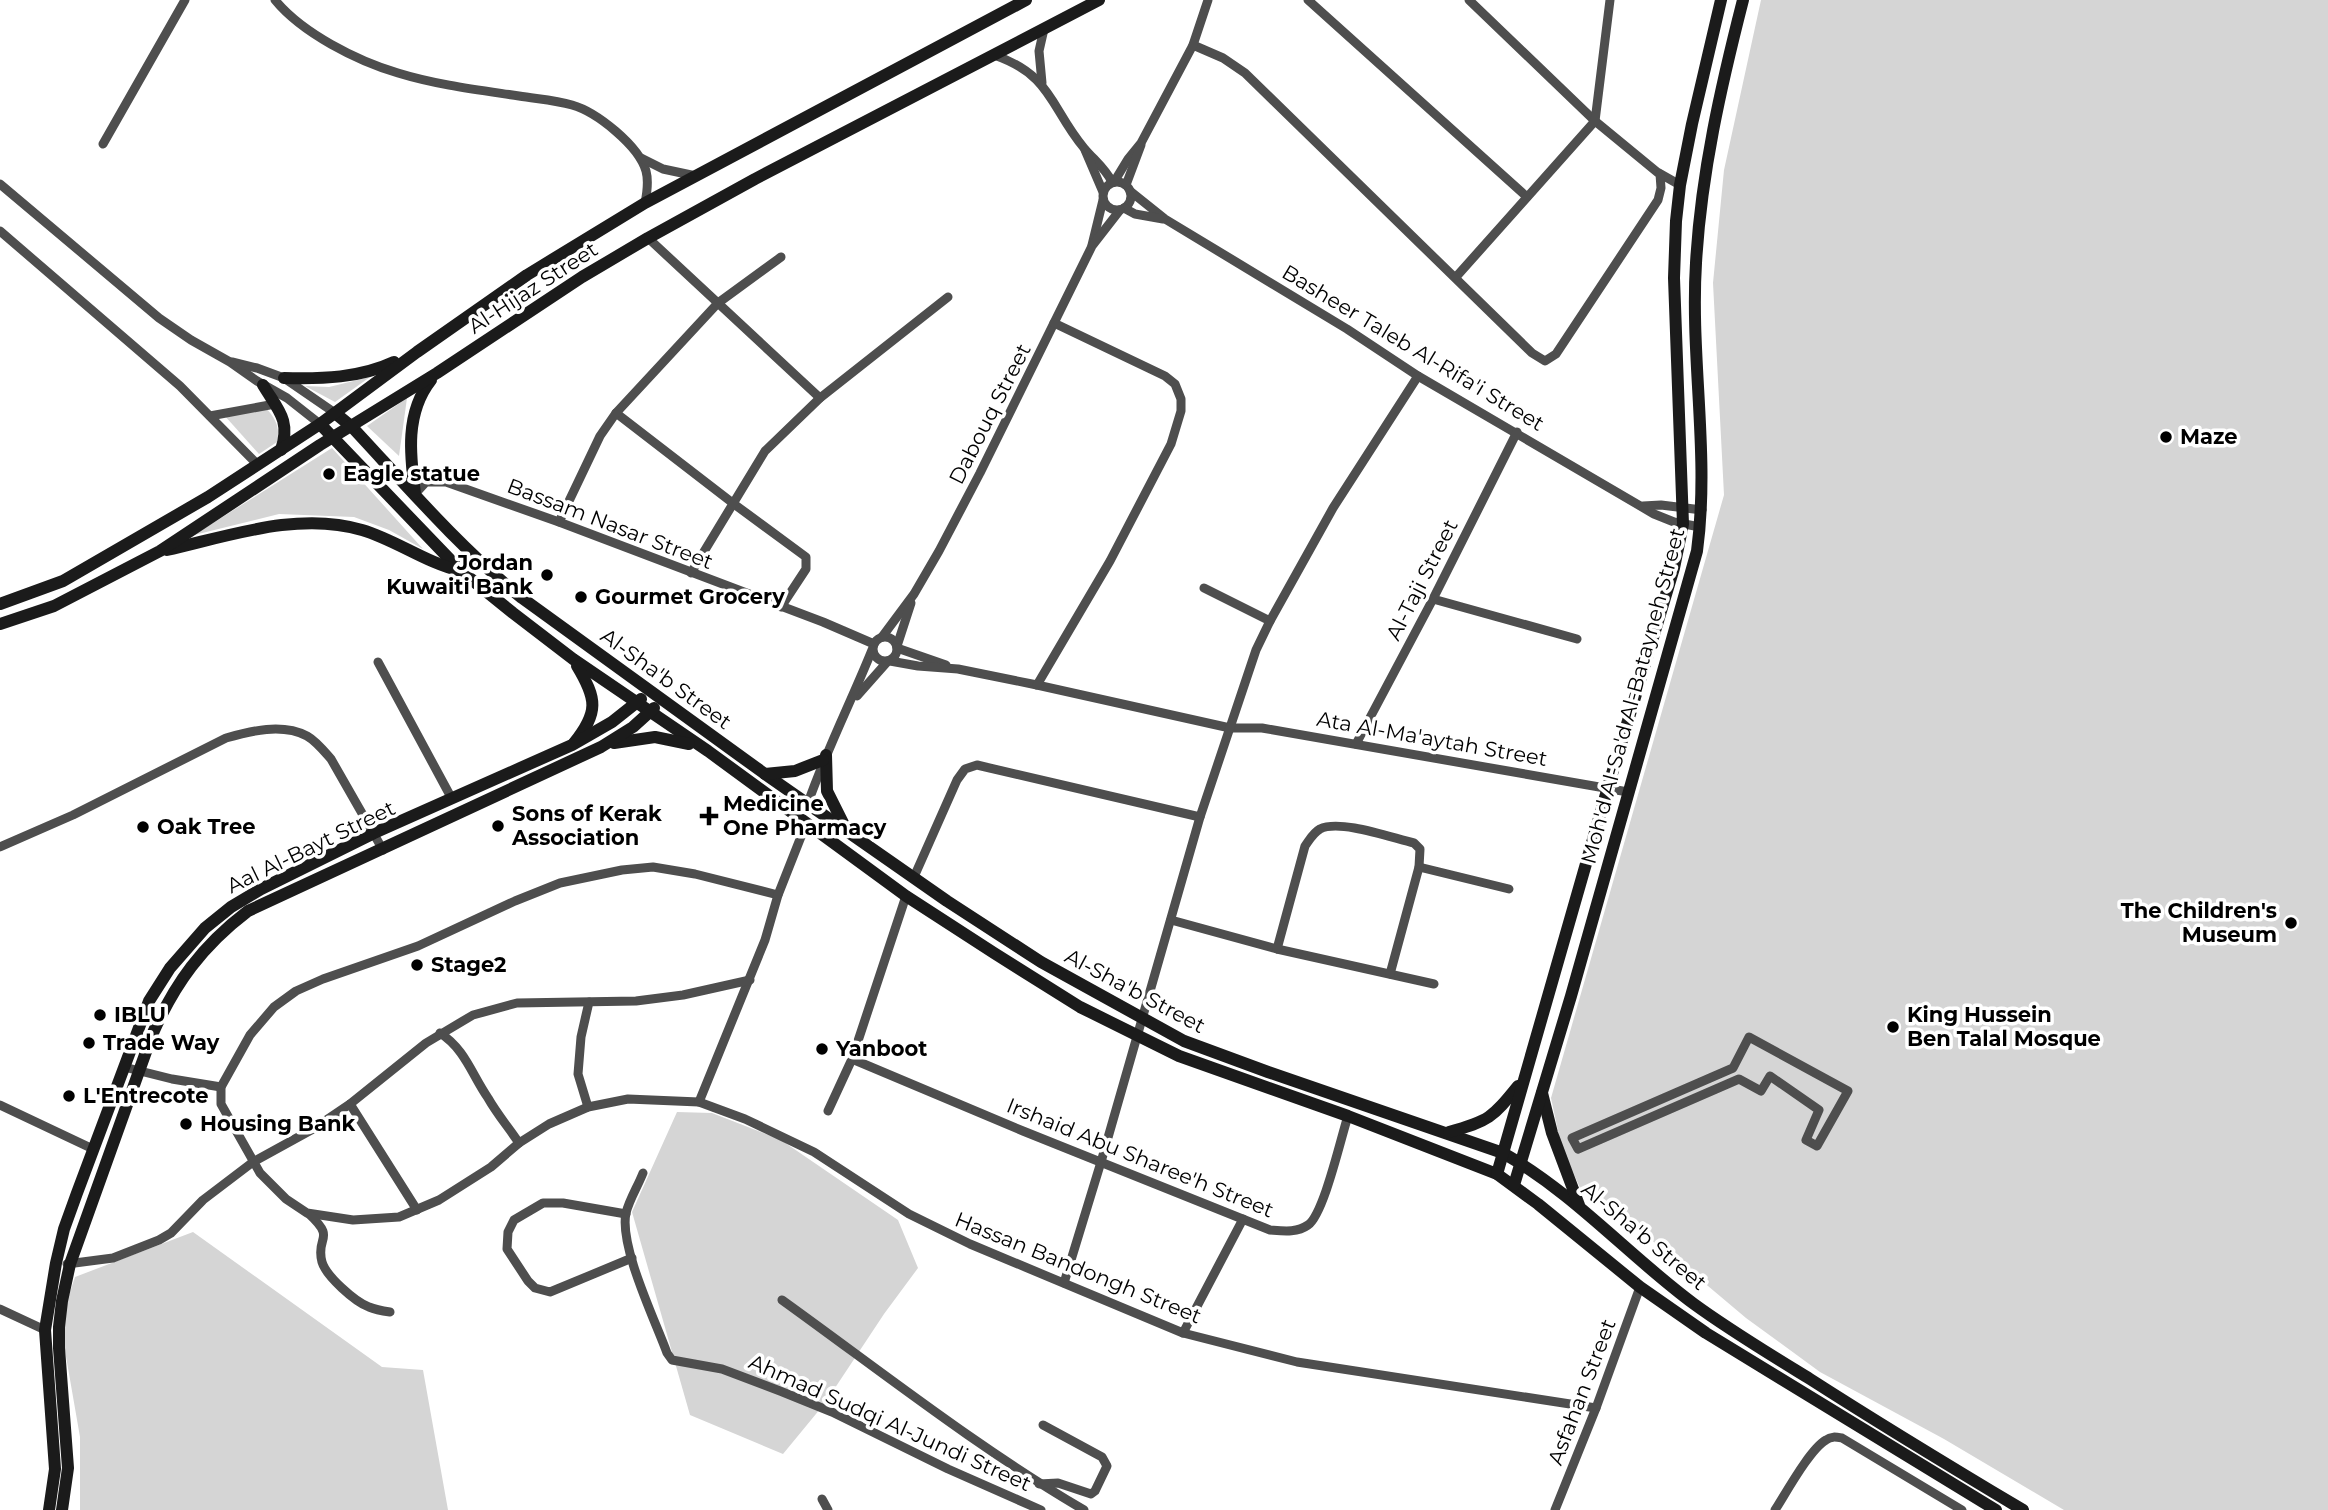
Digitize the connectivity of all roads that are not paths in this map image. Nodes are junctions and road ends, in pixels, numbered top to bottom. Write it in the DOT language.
graph roads {
  1 [pos="185,0"];
  2 [pos="275,0"];
  3 [pos="1026,0"];
  4 [pos="1099,0"];
  5 [pos="1208,0"];
  6 [pos="1308,0"];
  7 [pos="1469,0"];
  8 [pos="1610,0"];
  9 [pos="1721,0"];
  10 [pos="1743,0"];
  11 [pos="1044,29"];
  12 [pos="1193,45"];
  13 [pos="994,55"];
  14 [pos="1042,83"];
  15 [pos="1595,121"];
  16 [pos="1141,143"];
  17 [pos="103,144"];
  18 [pos="1085,149"];
  19 [pos="641,158"];
  20 [pos="1660,174"];
  21 [pos="696,176"];
  22 [pos="1113,182"];
  23 [pos="0,184"];
  24 [pos="1680,186"];
  25 [pos="1128,188"];
  26 [pos="1103,196"];
  27 [pos="1527,197"];
  28 [pos="645,203"];
  29 [pos="1122,209"];
  30 [pos="1165,219"];
  31 [pos="0,231"];
  32 [pos="649,238"];
  33 [pos="1092,246"];
  34 [pos="781,257"];
  35 [pos="1456,277"];
  36 [pos="948,297"];
  37 [pos="718,303"];
  38 [pos="1054,323"];
  39 [pos="417,352"];
  40 [pos="230,362"];
  41 [pos="437,373"];
  42 [pos="1418,376"];
  43 [pos="284,378"];
  44 [pos="263,385"];
  45 [pos="820,398"];
  46 [pos="275,404"];
  47 [pos="335,413"];
  48 [pos="616,413"];
  49 [pos="210,416"];
  50 [pos="320,424"];
  51 [pos="352,427"];
  52 [pos="1517,432"];
  53 [pos="334,437"];
  54 [pos="281,450"];
  55 [pos="258,465"];
  56 [pos="415,494"];
  57 [pos="734,505"];
  58 [pos="1643,506"];
  59 [pos="1684,508"];
  60 [pos="1702,510"];
  61 [pos="559,522"];
  62 [pos="1682,524"];
  63 [pos="1700,527"];
  64 [pos="160,551"];
  65 [pos="461,571"];
  66 [pos="691,573"];
  67 [pos="1204,588"];
  68 [pos="914,594"];
  69 [pos="1433,599"];
  70 [pos="0,604"];
  71 [pos="781,607"];
  72 [pos="1269,621"];
  73 [pos="0,624"];
  74 [pos="882,637"];
  75 [pos="1577,639"];
  76 [pos="873,647"];
  77 [pos="897,647"];
  78 [pos="573,659"];
  79 [pos="889,661"];
  80 [pos="378,662"];
  81 [pos="958,669"];
  82 [pos="1037,685"];
  83 [pos="649,691"];
  84 [pos="662,700"];
  85 [pos="851,702"];
  86 [pos="636,703"];
  87 [pos="649,713"];
  88 [pos="1230,728"];
  89 [pos="1356,744"];
  90 [pos="572,745"];
  91 [pos="601,747"];
  92 [pos="708,751"];
  93 [pos="824,757"];
  94 [pos="765,774"];
  95 [pos="1608,787"];
  96 [pos="1628,792"];
  97 [pos="452,799"];
  98 [pos="808,803"];
  99 [pos="1200,817"];
  100 [pos="806,824"];
  101 [pos="846,831"];
  102 [pos="374,833"];
  103 [pos="0,847"];
  104 [pos="383,850"];
  105 [pos="1419,867"];
  106 [pos="914,877"];
  107 [pos="1509,890"];
  108 [pos="778,895"];
  109 [pos="906,895"];
  110 [pos="1171,920"];
  111 [pos="1276,949"];
  112 [pos="1390,975"];
  113 [pos="750,980"];
  114 [pos="1434,985"];
  115 [pos="589,1002"];
  116 [pos="1143,1018"];
  117 [pos="440,1033"];
  118 [pos="1137,1036"];
  119 [pos="852,1059"];
  120 [pos="124,1067"];
  121 [pos="140,1072"];
  122 [pos="1523,1080"];
  123 [pos="221,1087"];
  124 [pos="1542,1093"];
  125 [pos="699,1102"];
  126 [pos="350,1104"];
  127 [pos="0,1105"];
  128 [pos="588,1107"];
  129 [pos="828,1111"];
  130 [pos="1348,1116"];
  131 [pos="1448,1132"];
  132 [pos="1572,1138"];
  133 [pos="519,1143"];
  134 [pos="93,1149"];
  135 [pos="1503,1153"];
  136 [pos="254,1162"];
  137 [pos="1101,1162"];
  138 [pos="1522,1163"];
  139 [pos="643,1173"];
  140 [pos="1497,1174"];
  141 [pos="1514,1185"];
  142 [pos="1579,1205"];
  143 [pos="417,1210"];
  144 [pos="307,1213"];
  145 [pos="626,1214"];
  146 [pos="1243,1219"];
  147 [pos="632,1258"];
  148 [pos="63,1264"];
  149 [pos="1064,1283"];
  150 [pos="1640,1287"];
  151 [pos="782,1300"];
  152 [pos="0,1309"];
  153 [pos="390,1312"];
  154 [pos="46,1331"];
  155 [pos="1183,1333"];
  156 [pos="1596,1408"];
  157 [pos="1043,1425"];
  158 [pos="1039,1484"];
  159 [pos="822,1499"];
  160 [pos="1958,1509"];
  161 [pos="49,1510"];
  162 [pos="62,1510"];
  163 [pos="828,1510"];
  164 [pos="1041,1510"];
  165 [pos="1084,1510"];
  166 [pos="1555,1510"];
  167 [pos="1775,1510"];
  168 [pos="1996,1510"];
  169 [pos="2023,1510"];
  1 -- 17 [label="street"];
  2 -- 19 [label="street"];
  3 -- 21 [label="main road, Al-Hijaz Street"];
  4 -- 11 [label="main road, Al-Hijaz Street"];
  5 -- 12 [label="street"];
  6 -- 27 [label="street"];
  7 -- 15 [label="street"];
  8 -- 15 [label="street"];
  9 -- 24 [label="main road, Moh'd Al-Sa'd Al-Batayneh Street"];
  10 -- 60 [label="main road, Moh'd Al-Sa'd Al-Batayneh Street"];
  11 -- 13 [label="main road, Al-Hijaz Street"];
  11 -- 14 [label="street"];
  12 -- 16 [label="street"];
  12 -- 35 [label="street"];
  13 -- 14 [label="street"];
  13 -- 32 [label="main road, Al-Hijaz Street"];
  14 -- 18 [label="street"];
  15 -- 20 [label="street"];
  15 -- 27 [label="street"];
  16 -- 22 [label="street"];
  16 -- 25 [label="street"];
  18 -- 22 [label="street"];
  18 -- 26 [label="street"];
  19 -- 21 [label="street"];
  19 -- 28 [label="street"];
  20 -- 24 [label="street"];
  20 -- 35 [label="street"];
  21 -- 28 [label="main road, Al-Hijaz Street"];
  22 -- 25 [label="street"];
  22 -- 26 [label="street"];
  23 -- 40 [label="street"];
  24 -- 59 [label="main road, Moh'd Al-Sa'd Al-Batayneh Street"];
  25 -- 29 [label="street"];
  25 -- 30 [label="street, Basheer Taleb Al-Rifa'i Street"];
  26 -- 29 [label="street"];
  26 -- 33 [label="street, Dabouq Street"];
  27 -- 35 [label="street"];
  28 -- 39 [label="main road, Al-Hijaz Street"];
  29 -- 30 [label="street, Basheer Taleb Al-Rifa'i Street"];
  29 -- 33 [label="street, Dabouq Street"];
  30 -- 42 [label="street, Basheer Taleb Al-Rifa'i Street"];
  31 -- 49 [label="street"];
  32 -- 37 [label="street"];
  32 -- 41 [label="main road, Al-Hijaz Street"];
  33 -- 38 [label="street, Dabouq Street"];
  34 -- 37 [label="street"];
  36 -- 45 [label="street"];
  37 -- 45 [label="street"];
  37 -- 48 [label="street"];
  38 -- 68 [label="street, Dabouq Street"];
  38 -- 82 [label="street"];
  39 -- 43 [label="main road"];
  39 -- 47 [label="main road, Al-Hijaz Street"];
  40 -- 43 [label="street"];
  40 -- 44 [label="street"];
  41 -- 51 [label="main road, Al-Hijaz Street"];
  41 -- 56 [label="main road"];
  42 -- 52 [label="street, Basheer Taleb Al-Rifa'i Street"];
  42 -- 72 [label="street"];
  43 -- 47 [label="street"];
  44 -- 46 [label="main road"];
  44 -- 50 [label="street"];
  45 -- 57 [label="street"];
  46 -- 49 [label="street"];
  46 -- 54 [label="main road"];
  47 -- 50 [label="main road, Al-Hijaz Street"];
  47 -- 51 [label="main road, Al-Sha'b Street"];
  48 -- 57 [label="street"];
  48 -- 61 [label="street"];
  49 -- 55 [label="street"];
  50 -- 53 [label="main road, Al-Sha'b Street"];
  50 -- 54 [label="main road, Al-Hijaz Street"];
  51 -- 53 [label="main road, Al-Hijaz Street"];
  51 -- 56 [label="main road, Al-Sha'b Street"];
  52 -- 58 [label="street, Basheer Taleb Al-Rifa'i Street"];
  52 -- 69 [label="street, Al-Taji Street"];
  53 -- 64 [label="main road, Al-Hijaz Street"];
  53 -- 65 [label="main road, Al-Sha'b Street"];
  54 -- 55 [label="main road, Al-Hijaz Street"];
  55 -- 70 [label="main road, Al-Hijaz Street"];
  56 -- 61 [label="street, Bassam Nasar Street"];
  56 -- 83 [label="main road, Al-Sha'b Street"];
  57 -- 66 [label="street"];
  57 -- 71 [label="street"];
  58 -- 59 [label="street, Basheer Taleb Al-Rifa'i Street"];
  58 -- 62 [label="street, Basheer Taleb Al-Rifa'i Street"];
  59 -- 60 [label="street, Basheer Taleb Al-Rifa'i Street"];
  59 -- 62 [label="main road, Moh'd Al-Sa'd Al-Batayneh Street"];
  60 -- 63 [label="main road, Moh'd Al-Sa'd Al-Batayneh Street"];
  61 -- 66 [label="street, Bassam Nasar Street"];
  62 -- 63 [label="street, Basheer Taleb Al-Rifa'i Street"];
  62 -- 95 [label="main road, Moh'd Al-Sa'd Al-Batayneh Street"];
  63 -- 96 [label="main road, Moh'd Al-Sa'd Al-Batayneh Street"];
  64 -- 65 [label="main road"];
  64 -- 73 [label="main road, Al-Hijaz Street"];
  65 -- 78 [label="main road, Al-Sha'b Street"];
  66 -- 71 [label="street, Bassam Nasar Street"];
  67 -- 72 [label="street"];
  68 -- 74 [label="street, Dabouq Street"];
  68 -- 77 [label="street, Dabouq Street"];
  69 -- 75 [label="street"];
  69 -- 89 [label="street, Al-Taji Street"];
  71 -- 76 [label="street, Bassam Nasar Street"];
  72 -- 88 [label="street"];
  74 -- 76 [label="street"];
  74 -- 77 [label="street"];
  76 -- 79 [label="street"];
  76 -- 85 [label="street"];
  77 -- 79 [label="street"];
  77 -- 81 [label="street"];
  78 -- 86 [label="main road, Al-Sha'b Street"];
  78 -- 90 [label="main road"];
  79 -- 81 [label="street"];
  79 -- 85 [label="street"];
  80 -- 97 [label="street"];
  81 -- 82 [label="street, Ata Al-Ma'aytah Street"];
  82 -- 88 [label="street, Ata Al-Ma'aytah Street"];
  83 -- 84 [label="main road, Al-Sha'b Street"];
  83 -- 86 [label="main road, Aal Al-Bayt Street"];
  84 -- 87 [label="main road, Aal Al-Bayt Street"];
  84 -- 94 [label="main road, Al-Sha'b Street"];
  85 -- 93 [label="street"];
  86 -- 87 [label="main road, Al-Sha'b Street"];
  86 -- 90 [label="main road, Aal Al-Bayt Street"];
  87 -- 91 [label="main road, Aal Al-Bayt Street"];
  87 -- 92 [label="main road, Al-Sha'b Street"];
  88 -- 89 [label="street, Ata Al-Ma'aytah Street"];
  88 -- 99 [label="street"];
  89 -- 95 [label="street, Ata Al-Ma'aytah Street"];
  90 -- 97 [label="main road, Aal Al-Bayt Street"];
  91 -- 92 [label="main road"];
  91 -- 104 [label="main road, Aal Al-Bayt Street"];
  92 -- 100 [label="main road, Al-Sha'b Street"];
  93 -- 94 [label="main road"];
  93 -- 98 [label="street"];
  93 -- 101 [label="main road"];
  94 -- 98 [label="main road, Al-Sha'b Street"];
  95 -- 96 [label="street, Ata Al-Ma'aytah Street"];
  95 -- 122 [label="main road, Moh'd Al-Sa'd Al-Batayneh Street"];
  96 -- 124 [label="main road, Moh'd Al-Sa'd Al-Batayneh Street"];
  97 -- 102 [label="main road, Aal Al-Bayt Street"];
  98 -- 101 [label="main road, Al-Sha'b Street"];
  99 -- 106 [label="street"];
  99 -- 110 [label="street"];
  100 -- 108 [label="street"];
  100 -- 109 [label="main road, Al-Sha'b Street"];
  101 -- 106 [label="main road, Al-Sha'b Street"];
  102 -- 103 [label="street"];
  102 -- 104 [label="street"];
  102 -- 120 [label="main road, Aal Al-Bayt Street"];
  104 -- 121 [label="main road, Aal Al-Bayt Street"];
  105 -- 107 [label="street"];
  105 -- 111 [label="street"];
  105 -- 112 [label="street"];
  106 -- 116 [label="main road, Al-Sha'b Street"];
  108 -- 113 [label="street"];
  108 -- 123 [label="street"];
  109 -- 118 [label="main road, Al-Sha'b Street"];
  109 -- 119 [label="street"];
  110 -- 111 [label="street"];
  110 -- 116 [label="street"];
  111 -- 112 [label="street"];
  112 -- 114 [label="street"];
  113 -- 115 [label="street"];
  113 -- 125 [label="street"];
  115 -- 117 [label="street"];
  115 -- 128 [label="street"];
  116 -- 118 [label="street"];
  116 -- 131 [label="main road, Al-Sha'b Street"];
  117 -- 126 [label="street"];
  117 -- 133 [label="street"];
  118 -- 130 [label="main road, Al-Sha'b Street"];
  118 -- 137 [label="street"];
  119 -- 129 [label="street"];
  119 -- 137 [label="street, Irshaid Abu Sharee'h Street"];
  120 -- 121 [label="street"];
  120 -- 134 [label="main road, Aal Al-Bayt Street"];
  121 -- 123 [label="street"];
  121 -- 148 [label="main road, Aal Al-Bayt Street"];
  122 -- 131 [label="main road"];
  122 -- 135 [label="main road, Moh'd Al-Sa'd Al-Batayneh Street"];
  123 -- 136 [label="street"];
  124 -- 138 [label="main road, Moh'd Al-Sa'd Al-Batayneh Street"];
  124 -- 142 [label="main road"];
  125 -- 128 [label="street, Hassan Bandongh Street"];
  125 -- 149 [label="street, Hassan Bandongh Street"];
  126 -- 136 [label="street"];
  126 -- 143 [label="street"];
  127 -- 134 [label="street"];
  128 -- 133 [label="street, Hassan Bandongh Street"];
  130 -- 140 [label="main road, Al-Sha'b Street"];
  130 -- 146 [label="street, Irshaid Abu Sharee'h Street"];
  131 -- 135 [label="main road, Al-Sha'b Street"];
  132 -- 132 [label="street"];
  133 -- 143 [label="street, Hassan Bandongh Street"];
  134 -- 148 [label="main road, Aal Al-Bayt Street"];
  135 -- 138 [label="main road, Al-Sha'b Street"];
  135 -- 140 [label="main road, Moh'd Al-Sa'd Al-Batayneh Street"];
  136 -- 144 [label="street"];
  136 -- 148 [label="street"];
  137 -- 146 [label="street, Irshaid Abu Sharee'h Street"];
  137 -- 149 [label="street"];
  138 -- 141 [label="main road, Moh'd Al-Sa'd Al-Batayneh Street"];
  138 -- 142 [label="main road, Al-Sha'b Street"];
  139 -- 145 [label="street, Ahmad Sudqi Al-Jundi Street"];
  140 -- 141 [label="main road, Al-Sha'b Street"];
  141 -- 150 [label="main road, Al-Sha'b Street"];
  142 -- 169 [label="main road, Al-Sha'b Street"];
  143 -- 144 [label="street, Hassan Bandongh Street"];
  144 -- 153 [label="street"];
  145 -- 147 [label="street, Ahmad Sudqi Al-Jundi Street"];
  145 -- 147 [label="street"];
  146 -- 155 [label="street"];
  147 -- 164 [label="street, Ahmad Sudqi Al-Jundi Street"];
  148 -- 154 [label="main road, Aal Al-Bayt Street"];
  148 -- 162 [label="main road, Aal Al-Bayt Street"];
  149 -- 155 [label="street, Hassan Bandongh Street"];
  150 -- 156 [label="street, Asfahan Street"];
  150 -- 168 [label="main road, Al-Sha'b Street"];
  151 -- 158 [label="street"];
  152 -- 154 [label="street"];
  154 -- 161 [label="main road, Aal Al-Bayt Street"];
  155 -- 156 [label="street, Hassan Bandongh Street"];
  156 -- 166 [label="street, Asfahan Street"];
  157 -- 158 [label="street"];
  158 -- 165 [label="street"];
  159 -- 163 [label="street"];
  160 -- 167 [label="street"];
}
